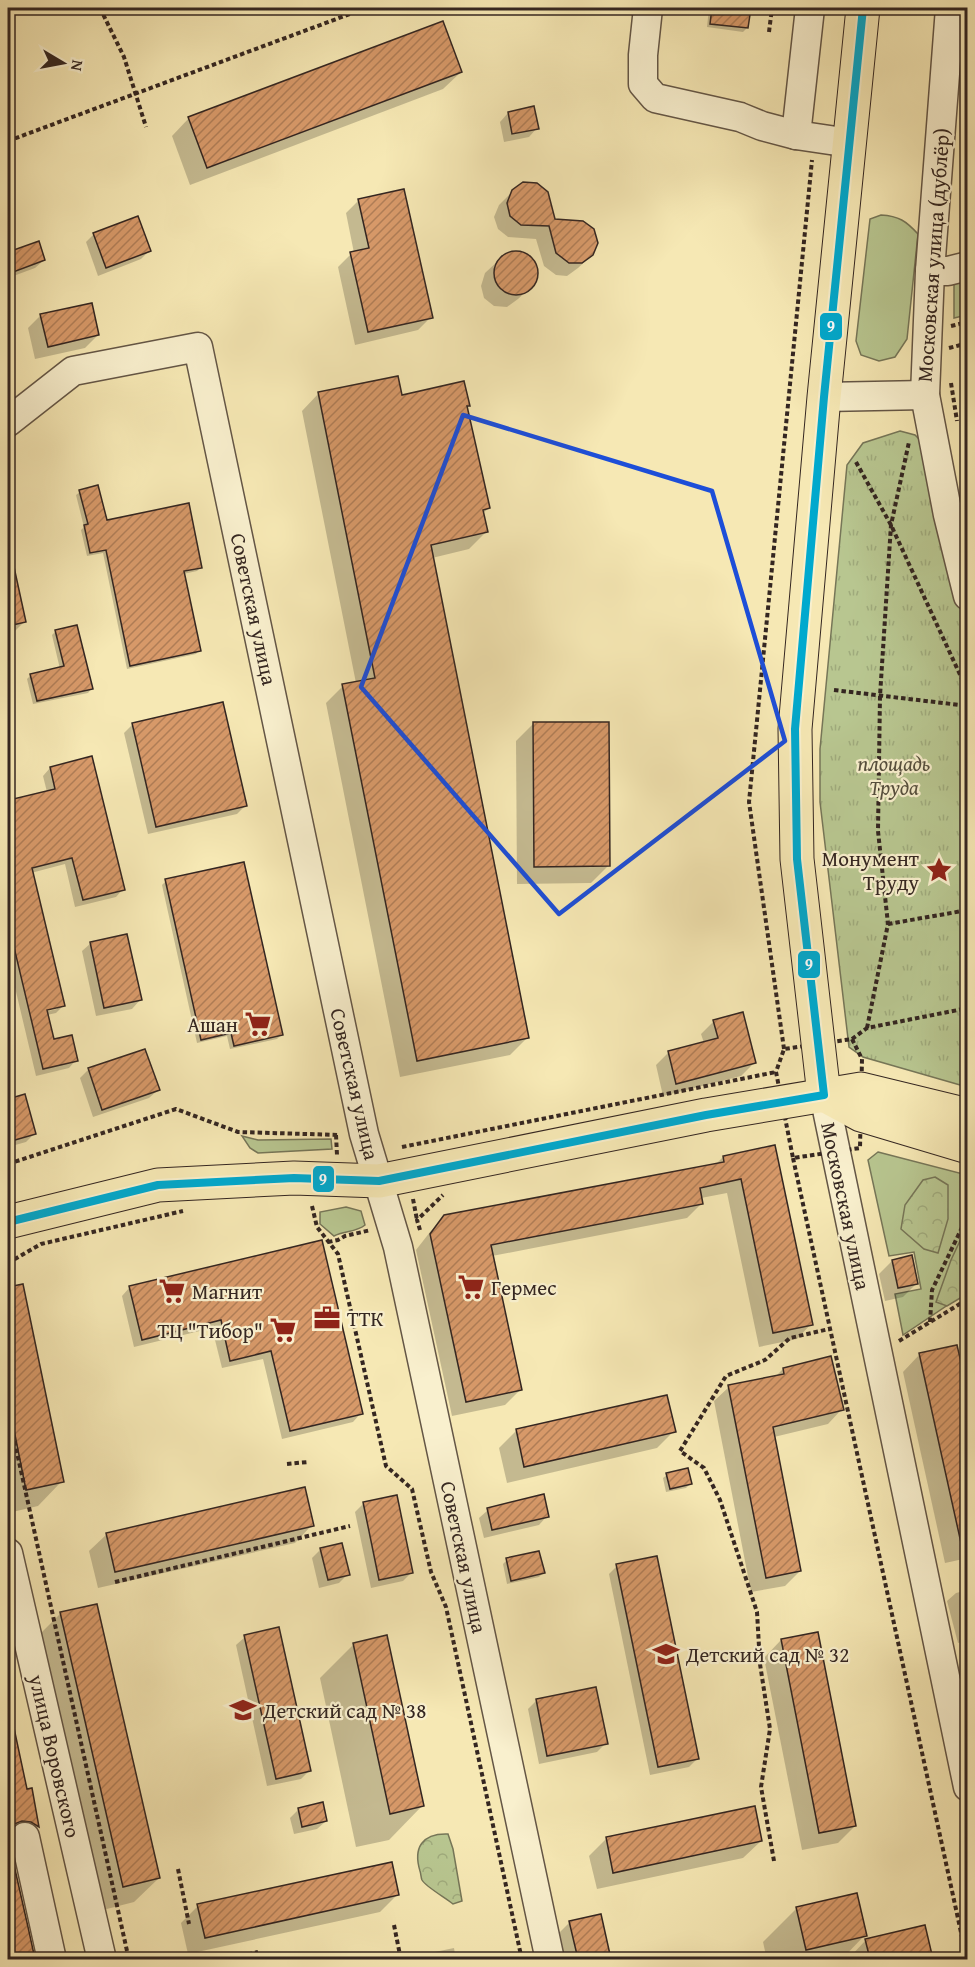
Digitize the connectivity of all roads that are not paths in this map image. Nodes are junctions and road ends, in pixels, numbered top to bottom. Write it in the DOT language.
graph roads {
  1 [pos="648,8"];
  2 [pos="810,8"];
  3 [pos="863,8"];
  4 [pos="950,8"];
  5 [pos="805,136"];
  6 [pos="850,143"];
  7 [pos="968,266"];
  8 [pos="930,271"];
  9 [pos="925,395"];
  10 [pos="824,396"];
  11 [pos="8,422"];
  12 [pos="958,514"];
  13 [pos="968,596"];
  14 [pos="824,1095"];
  15 [pos="968,1115"];
  16 [pos="968,1147"];
  17 [pos="396,1162"];
  18 [pos="8,1222"];
  19 [pos="8,1553"];
  20 [pos="968,1787"];
  21 [pos="25,1837"];
  22 [pos="52,1959"];
  23 [pos="102,1959"];
  24 [pos="550,1959"];
  1 -- 5 [label="street"];
  2 -- 5 [label="street"];
  3 -- 6 [label="main road, Московская улица"];
  4 -- 8 [label="street, Московская улица (дублёр)"];
  5 -- 6 [label="street"];
  6 -- 10 [label="main road, Московская улица"];
  7 -- 8 [label="street"];
  8 -- 9 [label="street, Московская улица (дублёр)"];
  9 -- 10 [label="street, Московская улица (дублёр)"];
  9 -- 12 [label="street, Московская улица (дублёр)"];
  10 -- 14 [label="main road, Московская улица"];
  11 -- 17 [label="street, Советская улица"];
  12 -- 13 [label="street, Московская улица (дублёр)"];
  14 -- 15 [label="main road"];
  14 -- 16 [label="main road"];
  14 -- 17 [label="main road"];
  14 -- 20 [label="street, Московская улица"];
  17 -- 18 [label="main road"];
  17 -- 24 [label="street, Советская улица"];
  19 -- 23 [label="street, улица Воровского"];
  21 -- 22 [label="street"];
}
